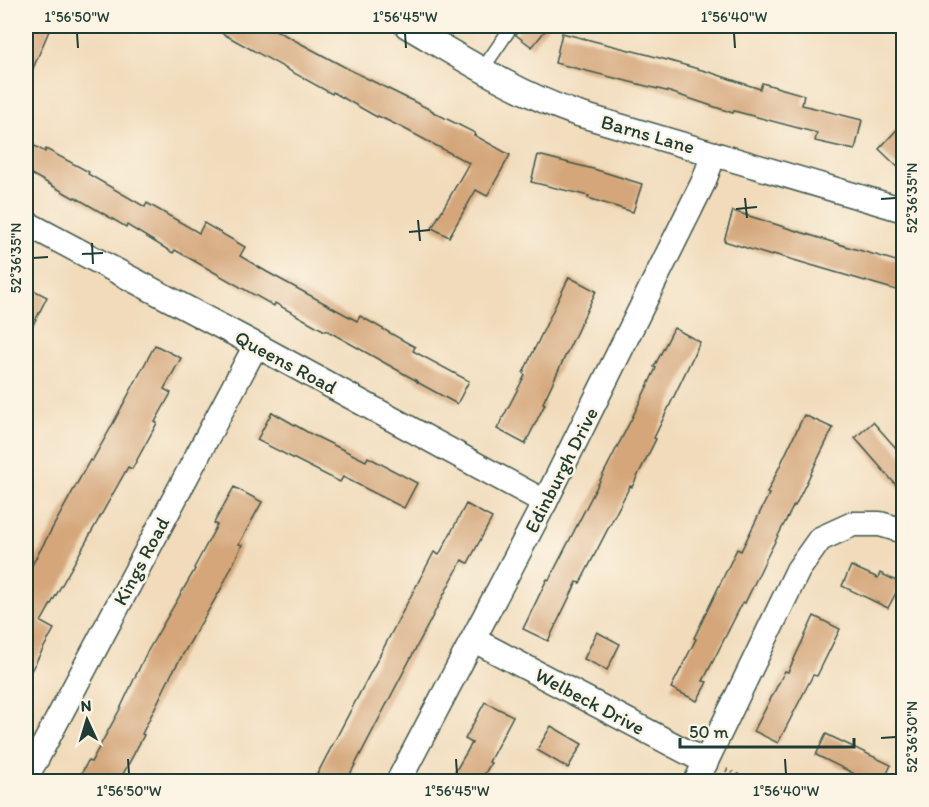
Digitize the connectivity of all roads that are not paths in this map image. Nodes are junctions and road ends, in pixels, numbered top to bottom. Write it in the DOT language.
graph roads {
  1 [pos="407,26"];
  2 [pos="512,26"];
  3 [pos="482,70"];
  4 [pos="714,154"];
  5 [pos="903,210"];
  6 [pos="26,223"];
  7 [pos="256,345"];
  8 [pos="545,502"];
  9 [pos="903,531"];
  10 [pos="474,640"];
  11 [pos="701,772"];
  12 [pos="26,776"];
  13 [pos="398,782"];
  1 -- 3 [label="street, Barns Lane"];
  2 -- 3 [label="lane"];
  3 -- 4 [label="street, Barns Lane"];
  4 -- 5 [label="street, Barns Lane"];
  4 -- 8 [label="street, Edinburgh Drive"];
  6 -- 7 [label="street, Queens Road"];
  7 -- 8 [label="street, Queens Road"];
  7 -- 12 [label="street, Kings Road"];
  8 -- 10 [label="street, Edinburgh Drive"];
  9 -- 11 [label="street"];
  10 -- 11 [label="street, Welbeck Drive"];
  10 -- 13 [label="street, Edinburgh Drive"];
}
